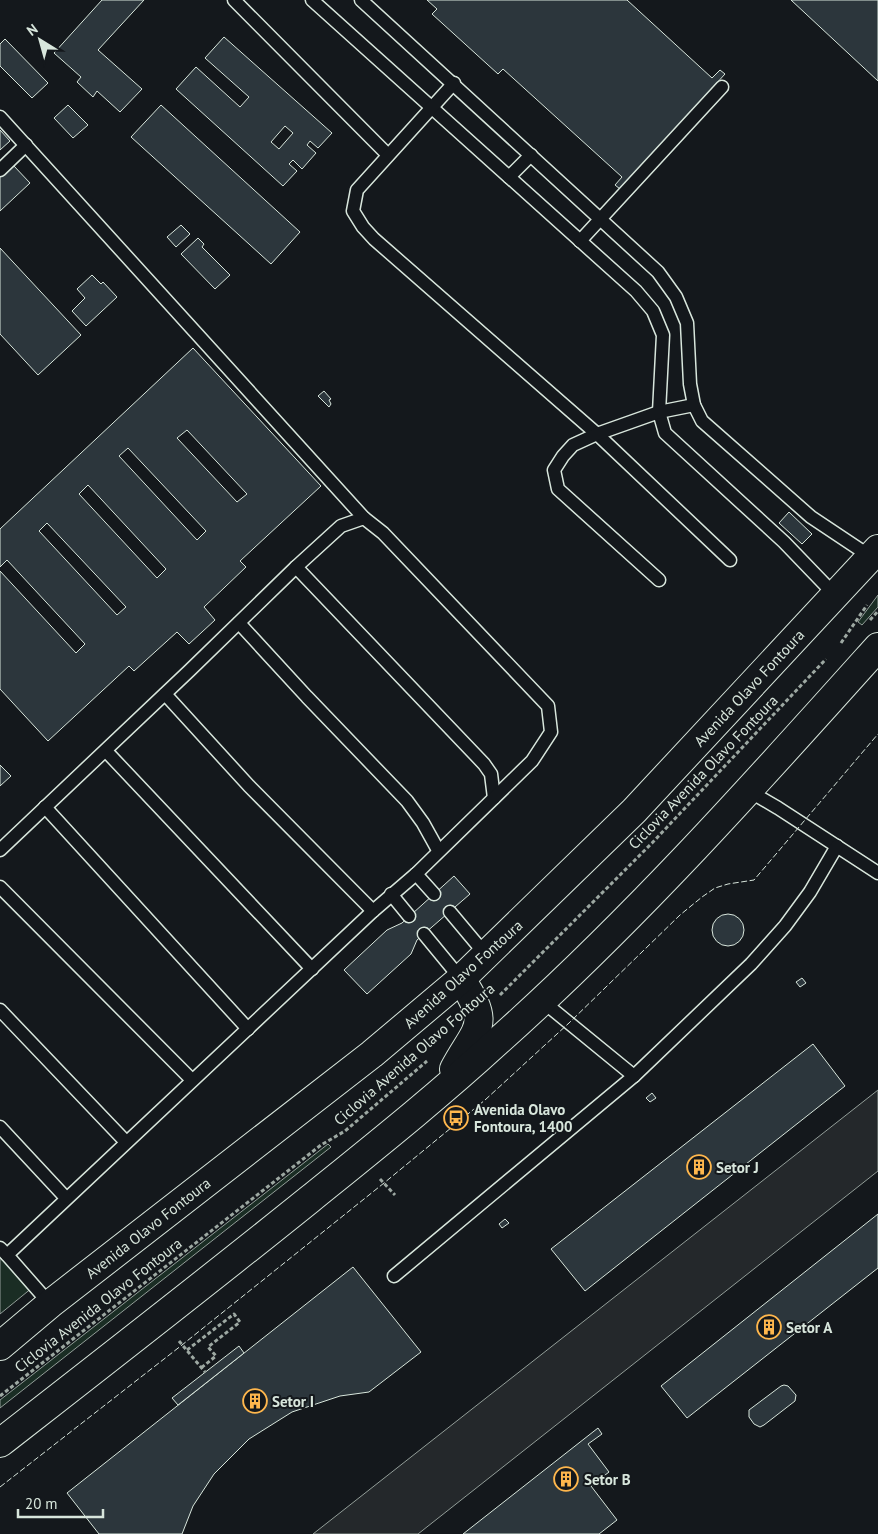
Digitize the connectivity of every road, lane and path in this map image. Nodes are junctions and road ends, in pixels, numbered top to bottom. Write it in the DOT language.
graph roads {
  1 [pos="234,0"];
  2 [pos="312,0"];
  3 [pos="361,0"];
  4 [pos="454,83"];
  5 [pos="722,87"];
  6 [pos="430,108"];
  7 [pos="0,117"];
  8 [pos="26,145"];
  9 [pos="388,155"];
  10 [pos="531,155"];
  11 [pos="0,170"];
  12 [pos="509,177"];
  13 [pos="600,218"];
  14 [pos="580,241"];
  15 [pos="694,405"];
  16 [pos="659,412"];
  17 [pos="597,434"];
  18 [pos="364,518"];
  19 [pos="875,553"];
  20 [pos="730,560"];
  21 [pos="296,567"];
  22 [pos="659,580"];
  23 [pos="835,595"];
  24 [pos="871,600"];
  25 [pos="240,623"];
  26 [pos="840,644"];
  27 [pos="878,647"];
  28 [pos="827,658"];
  29 [pos="165,694"];
  30 [pos="106,750"];
  31 [pos="749,791"];
  32 [pos="494,798"];
  33 [pos="45,807"];
  34 [pos="838,846"];
  35 [pos="0,850"];
  36 [pos="438,850"];
  37 [pos="416,874"];
  38 [pos="878,874"];
  39 [pos="0,887"];
  40 [pos="391,894"];
  41 [pos="434,894"];
  42 [pos="373,911"];
  43 [pos="450,912"];
  44 [pos="410,916"];
  45 [pos="424,934"];
  46 [pos="486,956"];
  47 [pos="312,969"];
  48 [pos="461,979"];
  49 [pos="541,1000"];
  50 [pos="0,1010"];
  51 [pos="479,1017"];
  52 [pos="248,1029"];
  53 [pos="435,1055"];
  54 [pos="634,1076"];
  55 [pos="192,1080"];
  56 [pos="449,1084"];
  57 [pos="0,1127"];
  58 [pos="126,1142"];
  59 [pos="380,1179"];
  60 [pos="395,1195"];
  61 [pos="66,1198"];
  62 [pos="3,1252"];
  63 [pos="394,1276"];
  64 [pos="50,1304"];
  65 [pos="179,1341"];
  66 [pos="0,1346"];
  67 [pos="187,1350"];
  68 [pos="201,1368"];
  69 [pos="205,1372"];
  70 [pos="0,1396"];
  71 [pos="0,1443"];
  1 -- 9 [label="lane"];
  2 -- 6 [label="lane"];
  3 -- 4 [label="lane"];
  4 -- 6 [label="lane"];
  4 -- 10 [label="lane"];
  5 -- 13 [label="lane"];
  6 -- 9 [label="lane"];
  6 -- 12 [label="lane"];
  7 -- 8 [label="lane"];
  8 -- 11 [label="lane"];
  8 -- 18 [label="lane"];
  9 -- 17 [label="lane"];
  10 -- 12 [label="lane"];
  10 -- 13 [label="lane"];
  12 -- 14 [label="lane"];
  13 -- 14 [label="lane"];
  13 -- 15 [label="lane"];
  14 -- 16 [label="lane"];
  15 -- 16 [label="lane"];
  15 -- 19 [label="lane"];
  16 -- 17 [label="lane"];
  16 -- 23 [label="lane"];
  17 -- 20 [label="lane"];
  17 -- 22 [label="lane"];
  18 -- 21 [label="lane"];
  18 -- 32 [label="lane"];
  19 -- 23 [label="main road, Avenida Olavo Fontoura"];
  21 -- 25 [label="lane"];
  21 -- 32 [label="lane"];
  23 -- 46 [label="main road, Avenida Olavo Fontoura"];
  24 -- 26 [label="path"];
  25 -- 29 [label="lane"];
  25 -- 36 [label="lane"];
  27 -- 31 [label="main road"];
  28 -- 51 [label="path, Ciclovia Avenida Olavo Fontoura"];
  29 -- 30 [label="lane"];
  29 -- 42 [label="lane"];
  30 -- 33 [label="lane"];
  30 -- 47 [label="lane"];
  31 -- 34 [label="lane"];
  31 -- 49 [label="main road"];
  32 -- 36 [label="lane"];
  33 -- 35 [label="lane"];
  33 -- 52 [label="lane"];
  34 -- 38 [label="lane"];
  34 -- 54 [label="lane"];
  36 -- 37 [label="lane"];
  37 -- 40 [label="lane"];
  37 -- 41 [label="lane"];
  39 -- 55 [label="lane"];
  40 -- 42 [label="lane"];
  40 -- 44 [label="lane"];
  42 -- 47 [label="lane"];
  43 -- 46 [label="lane"];
  45 -- 48 [label="lane"];
  46 -- 48 [label="main road, Avenida Olavo Fontoura"];
  47 -- 52 [label="lane"];
  48 -- 51 [label="main road"];
  48 -- 64 [label="main road, Avenida Olavo Fontoura"];
  49 -- 54 [label="lane"];
  49 -- 56 [label="main road"];
  50 -- 58 [label="lane"];
  51 -- 56 [label="main road"];
  52 -- 55 [label="lane"];
  53 -- 70 [label="path, Ciclovia Avenida Olavo Fontoura"];
  54 -- 63 [label="lane"];
  55 -- 58 [label="lane"];
  56 -- 71 [label="main road"];
  57 -- 61 [label="lane"];
  58 -- 61 [label="lane"];
  59 -- 60 [label="path"];
  61 -- 62 [label="lane"];
  62 -- 64 [label="lane"];
  64 -- 66 [label="main road, Avenida Olavo Fontoura"];
  65 -- 67 [label="path"];
  67 -- 68 [label="path"];
  67 -- 68 [label="path"];
  68 -- 69 [label="path"];
}
